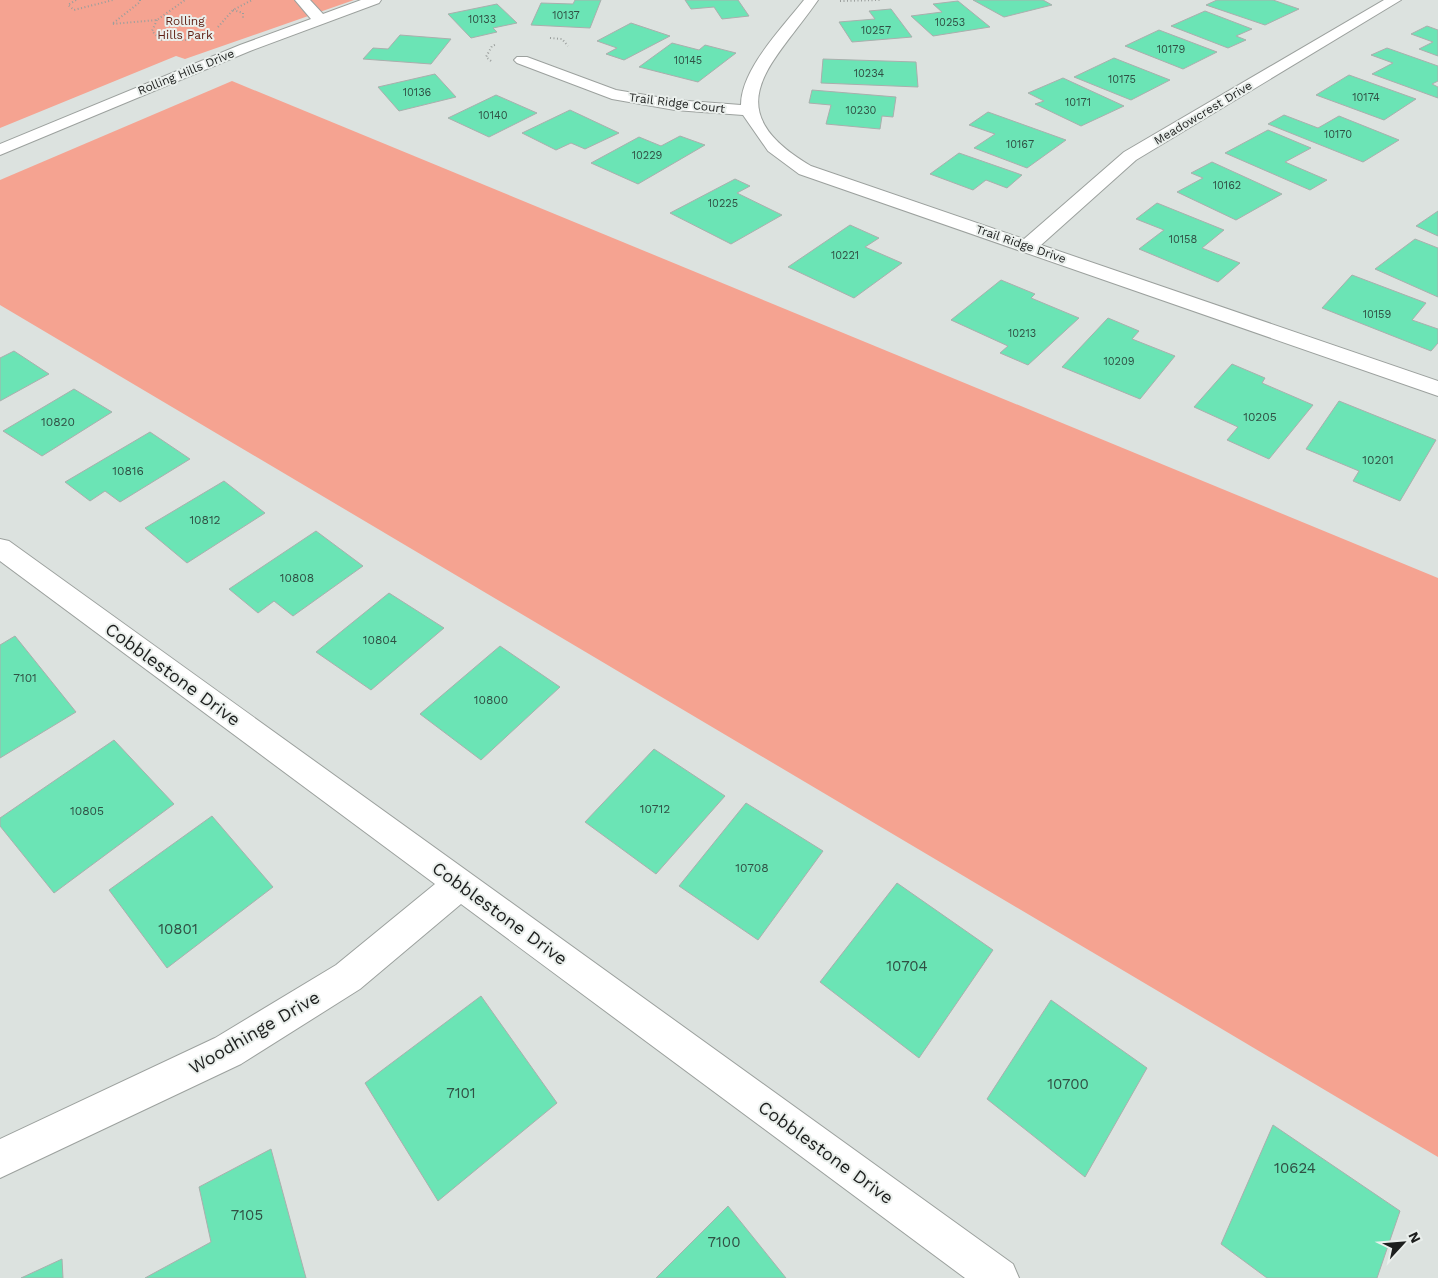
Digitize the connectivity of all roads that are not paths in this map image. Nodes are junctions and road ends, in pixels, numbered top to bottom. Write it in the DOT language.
graph roads {
  1 [pos="302,0"];
  2 [pos="374,0"];
  3 [pos="811,0"];
  4 [pos="1394,0"];
  5 [pos="320,20"];
  6 [pos="522,60"];
  7 [pos="749,110"];
  8 [pos="0,150"];
  9 [pos="1028,246"];
  10 [pos="1438,389"];
  11 [pos="7,562"];
  12 [pos="460,884"];
  13 [pos="0,1159"];
  14 [pos="999,1278"];
  1 -- 5 [label="street"];
  2 -- 5 [label="street, Rolling Hills Drive"];
  3 -- 7 [label="street"];
  4 -- 9 [label="street, Meadowcrest Drive"];
  5 -- 8 [label="street, Rolling Hills Drive"];
  6 -- 7 [label="street, Trail Ridge Court"];
  7 -- 9 [label="street, Trail Ridge Drive"];
  9 -- 10 [label="street, Trail Ridge Drive"];
  11 -- 12 [label="street, Cobblestone Drive"];
  12 -- 13 [label="street, Woodhinge Drive"];
  12 -- 14 [label="street, Cobblestone Drive"];
}
